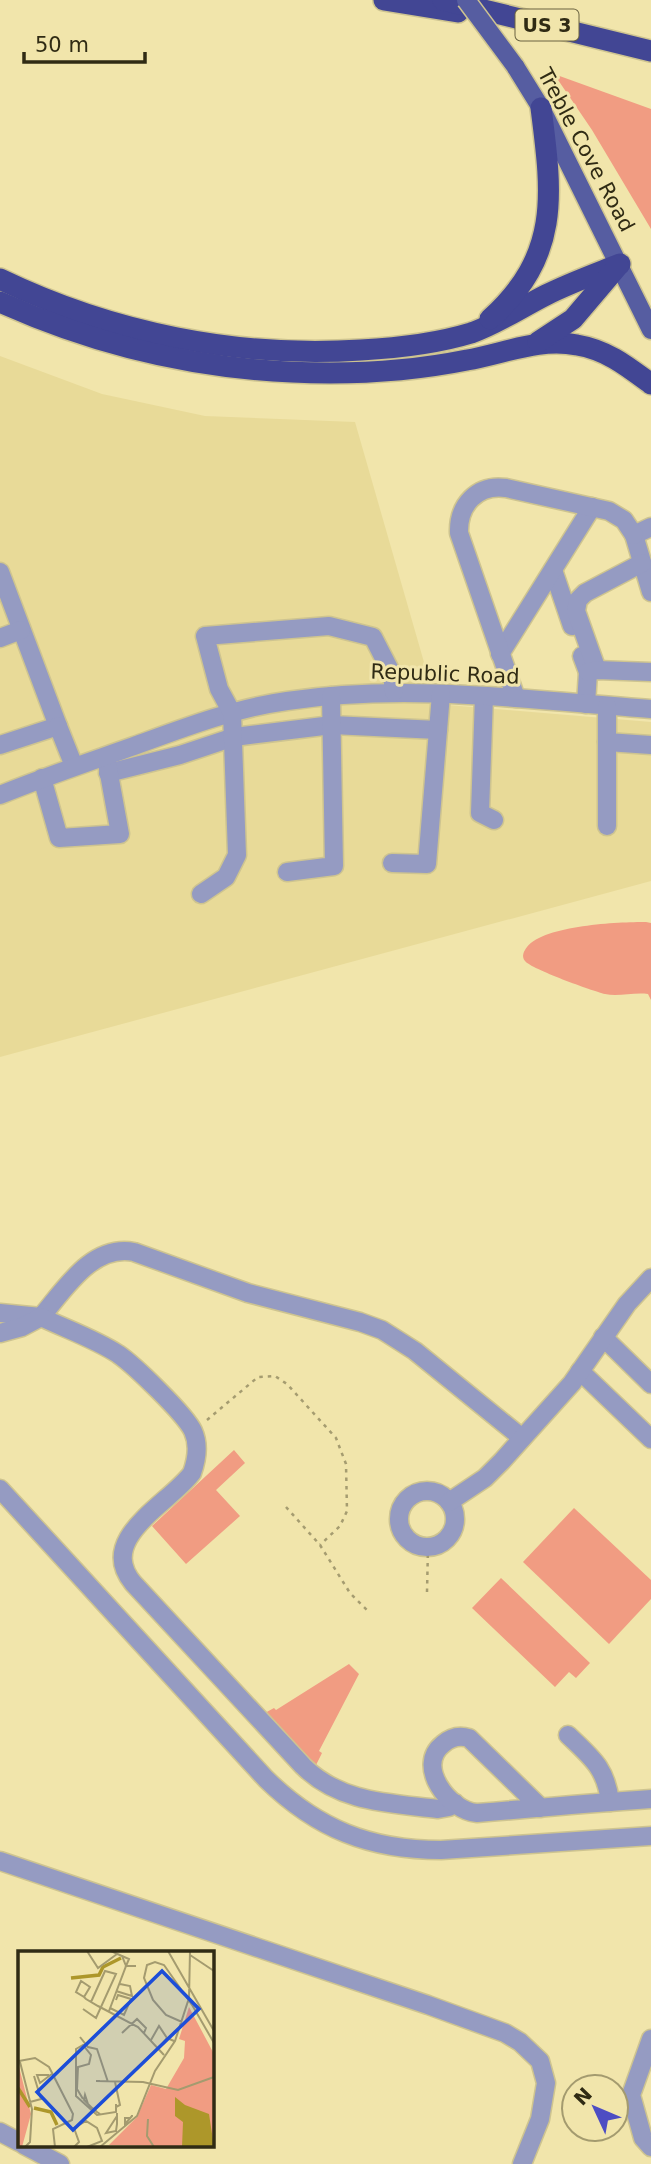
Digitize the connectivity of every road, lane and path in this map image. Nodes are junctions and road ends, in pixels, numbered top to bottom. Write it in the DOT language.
graph roads {
  1 [pos="384,0"];
  2 [pos="443,0"];
  3 [pos="466,0"];
  4 [pos="551,26"];
  5 [pos="651,51"];
  6 [pos="541,108"];
  7 [pos="620,264"];
  8 [pos="0,279"];
  9 [pos="0,302"];
  10 [pos="651,331"];
  11 [pos="474,332"];
  12 [pos="530,346"];
  13 [pos="651,384"];
  14 [pos="592,507"];
  15 [pos="651,527"];
  16 [pos="634,535"];
  17 [pos="642,563"];
  18 [pos="553,569"];
  19 [pos="0,572"];
  20 [pos="651,592"];
  21 [pos="21,630"];
  22 [pos="0,638"];
  23 [pos="500,654"];
  24 [pos="593,671"];
  25 [pos="651,672"];
  26 [pos="394,692"];
  27 [pos="441,694"];
  28 [pos="331,696"];
  29 [pos="484,696"];
  30 [pos="516,698"];
  31 [pos="586,704"];
  32 [pos="607,706"];
  33 [pos="651,709"];
  34 [pos="232,713"];
  35 [pos="332,725"];
  36 [pos="58,726"];
  37 [pos="438,730"];
  38 [pos="234,737"];
  39 [pos="607,742"];
  40 [pos="0,745"];
  41 [pos="651,745"];
  42 [pos="107,764"];
  43 [pos="74,766"];
  44 [pos="42,778"];
  45 [pos="0,794"];
  46 [pos="494,820"];
  47 [pos="607,826"];
  48 [pos="392,863"];
  49 [pos="287,872"];
  50 [pos="201,894"];
  51 [pos="651,1278"];
  52 [pos="0,1313"];
  53 [pos="41,1317"];
  54 [pos="0,1334"];
  55 [pos="603,1337"];
  56 [pos="580,1371"];
  57 [pos="651,1384"];
  58 [pos="192,1429"];
  59 [pos="522,1438"];
  60 [pos="651,1439"];
  61 [pos="0,1489"];
  62 [pos="449,1502"];
  63 [pos="286,1507"];
  64 [pos="320,1545"];
  65 [pos="428,1547"];
  66 [pos="427,1592"];
  67 [pos="370,1613"];
  68 [pos="568,1735"];
  69 [pos="651,1799"];
  70 [pos="610,1802"];
  71 [pos="455,1803"];
  72 [pos="541,1808"];
  73 [pos="651,1836"];
  74 [pos="0,1861"];
  75 [pos="651,2039"];
  76 [pos="0,2132"];
  77 [pos="18,2141"];
  78 [pos="26,2146"];
  79 [pos="651,2147"];
  80 [pos="60,2164"];
  81 [pos="522,2164"];
  1 -- 4 [label="highway"];
  2 -- 4 [label="highway, US 3"];
  3 -- 6 [label="main road, Treble Cove Road, bridge"];
  4 -- 5 [label="highway, US 3"];
  6 -- 7 [label="main road, Treble Cove Road"];
  6 -- 11 [label="highway"];
  7 -- 10 [label="main road, Treble Cove Road"];
  7 -- 11 [label="highway"];
  7 -- 12 [label="highway"];
  8 -- 11 [label="highway"];
  9 -- 12 [label="highway"];
  12 -- 13 [label="highway"];
  14 -- 16 [label="street"];
  14 -- 18 [label="street"];
  14 -- 23 [label="street"];
  15 -- 16 [label="street"];
  16 -- 17 [label="street"];
  17 -- 20 [label="street"];
  17 -- 24 [label="street"];
  18 -- 23 [label="street"];
  18 -- 24 [label="street"];
  19 -- 21 [label="street"];
  21 -- 22 [label="street"];
  21 -- 36 [label="street"];
  23 -- 30 [label="street"];
  24 -- 25 [label="street"];
  24 -- 31 [label="street"];
  26 -- 27 [label="street, Republic Road"];
  26 -- 28 [label="street, Republic Road"];
  26 -- 34 [label="street"];
  27 -- 29 [label="street, Republic Road"];
  27 -- 37 [label="street"];
  28 -- 34 [label="street, Republic Road"];
  28 -- 35 [label="street"];
  29 -- 30 [label="street, Republic Road"];
  29 -- 46 [label="street"];
  30 -- 31 [label="street, Republic Road"];
  31 -- 32 [label="street, Republic Road"];
  32 -- 33 [label="street, Republic Road"];
  32 -- 39 [label="street"];
  34 -- 38 [label="street"];
  34 -- 42 [label="street, Republic Road"];
  35 -- 37 [label="street"];
  35 -- 38 [label="street"];
  35 -- 49 [label="street"];
  36 -- 40 [label="street"];
  36 -- 43 [label="street"];
  37 -- 48 [label="street"];
  38 -- 42 [label="street"];
  38 -- 50 [label="street"];
  39 -- 41 [label="street"];
  39 -- 47 [label="street"];
  42 -- 43 [label="street, Republic Road"];
  42 -- 44 [label="street"];
  43 -- 44 [label="street, Republic Road"];
  44 -- 45 [label="street, Republic Road"];
  51 -- 55 [label="street"];
  52 -- 53 [label="street"];
  53 -- 54 [label="street"];
  53 -- 58 [label="street"];
  53 -- 59 [label="street"];
  55 -- 56 [label="street"];
  55 -- 57 [label="street"];
  56 -- 59 [label="street"];
  56 -- 60 [label="street"];
  58 -- 64 [label="path"];
  58 -- 71 [label="street"];
  59 -- 62 [label="street"];
  61 -- 73 [label="street"];
  62 -- 65 [label="street"];
  62 -- 65 [label="street"];
  63 -- 64 [label="path"];
  64 -- 67 [label="path"];
  65 -- 66 [label="path"];
  68 -- 70 [label="street"];
  69 -- 70 [label="street"];
  70 -- 72 [label="street"];
  71 -- 72 [label="street"];
  71 -- 72 [label="street"];
  74 -- 81 [label="street"];
  75 -- 79 [label="street"];
  76 -- 77 [label="street"];
  78 -- 80 [label="street"];
}
